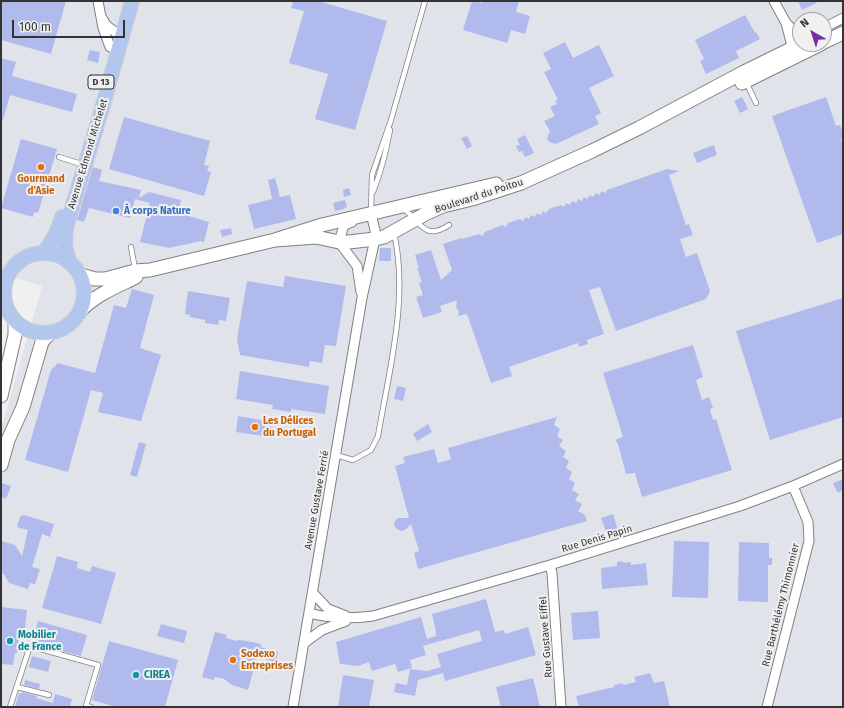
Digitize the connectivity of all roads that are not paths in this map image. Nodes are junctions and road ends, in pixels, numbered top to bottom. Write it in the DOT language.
graph roads {
  1 [pos="98,1"];
  2 [pos="124,1"];
  3 [pos="132,1"];
  4 [pos="425,1"];
  5 [pos="774,1"];
  6 [pos="102,16"];
  7 [pos="843,18"];
  8 [pos="843,23"];
  9 [pos="832,24"];
  10 [pos="832,28"];
  11 [pos="788,29"];
  12 [pos="792,31"];
  13 [pos="843,33"];
  14 [pos="792,35"];
  15 [pos="832,38"];
  16 [pos="115,41"];
  17 [pos="792,49"];
  18 [pos="792,50"];
  19 [pos="781,54"];
  20 [pos="744,77"];
  21 [pos="756,103"];
  22 [pos="391,120"];
  23 [pos="59,157"];
  24 [pos="78,162"];
  25 [pos="545,172"];
  26 [pos="372,196"];
  27 [pos="401,206"];
  28 [pos="367,214"];
  29 [pos="415,219"];
  30 [pos="449,225"];
  31 [pos="394,232"];
  32 [pos="275,240"];
  33 [pos="376,240"];
  34 [pos="339,242"];
  35 [pos="131,247"];
  36 [pos="44,252"];
  37 [pos="69,261"];
  38 [pos="7,266"];
  39 [pos="150,270"];
  40 [pos="135,271"];
  41 [pos="80,275"];
  42 [pos="2,287"];
  43 [pos="362,298"];
  44 [pos="80,310"];
  45 [pos="15,321"];
  46 [pos="52,332"];
  47 [pos="1,396"];
  48 [pos="336,455"];
  49 [pos="843,464"];
  50 [pos="1,465"];
  51 [pos="793,486"];
  52 [pos="550,565"];
  53 [pos="313,593"];
  54 [pos="309,614"];
  55 [pos="353,618"];
  56 [pos="304,643"];
  57 [pos="16,687"];
  58 [pos="49,695"];
  59 [pos="10,707"];
  60 [pos="92,707"];
  61 [pos="293,707"];
  62 [pos="562,707"];
  63 [pos="767,707"];
  1 -- 6 [label="street"];
  2 -- 16 [label="main road, Avenue Edmond Michelet / D 13"];
  3 -- 16 [label="main road, Avenue Edmond Michelet / D 13"];
  4 -- 22 [label="lane"];
  5 -- 11 [label="street"];
  6 -- 16 [label="street"];
  6 -- 16 [label="street"];
  7 -- 9 [label="street"];
  8 -- 10 [label="main road"];
  11 -- 12 [label="street"];
  11 -- 14 [label="street"];
  11 -- 19 [label="street"];
  13 -- 15 [label="main road"];
  16 -- 24 [label="main road, Avenue Edmond Michelet / D 13"];
  16 -- 37 [label="main road, Avenue Edmond Michelet / D 13"];
  17 -- 19 [label="main road, Boulevard du Poitou"];
  18 -- 20 [label="main road, Boulevard du Poitou"];
  19 -- 20 [label="main road, Boulevard du Poitou"];
  20 -- 21 [label="lane"];
  20 -- 25 [label="main road, Boulevard du Poitou"];
  22 -- 26 [label="lane"];
  22 -- 26 [label="lane"];
  23 -- 24 [label="lane"];
  24 -- 36 [label="main road, Avenue Edmond Michelet / D 13"];
  25 -- 27 [label="main road, Boulevard du Poitou"];
  25 -- 29 [label="main road, Boulevard du Poitou"];
  26 -- 28 [label="lane"];
  27 -- 28 [label="main road, Boulevard du Poitou"];
  27 -- 29 [label="lane"];
  28 -- 32 [label="main road, Boulevard du Poitou"];
  28 -- 33 [label="street"];
  28 -- 34 [label="street"];
  29 -- 30 [label="lane"];
  29 -- 31 [label="main road, Boulevard du Poitou"];
  31 -- 33 [label="main road, Boulevard du Poitou"];
  31 -- 48 [label="lane"];
  32 -- 34 [label="main road, Boulevard du Poitou"];
  32 -- 39 [label="main road, Boulevard du Poitou"];
  33 -- 34 [label="main road, Boulevard du Poitou"];
  33 -- 43 [label="street, Avenue Gustave Ferrié"];
  34 -- 43 [label="street, Avenue Gustave Ferrié"];
  35 -- 40 [label="lane"];
  36 -- 37 [label="main road"];
  36 -- 38 [label="main road"];
  37 -- 41 [label="main road"];
  38 -- 42 [label="main road"];
  39 -- 40 [label="main road, Boulevard du Poitou"];
  39 -- 44 [label="main road, Boulevard du Poitou"];
  40 -- 41 [label="main road, Boulevard du Poitou"];
  41 -- 44 [label="main road"];
  42 -- 45 [label="main road"];
  43 -- 48 [label="street, Avenue Gustave Ferrié"];
  44 -- 46 [label="main road"];
  45 -- 46 [label="main road"];
  45 -- 47 [label="main road"];
  46 -- 50 [label="main road"];
  48 -- 53 [label="street, Avenue Gustave Ferrié"];
  49 -- 51 [label="street, Rue Denis Papin"];
  51 -- 52 [label="street, Rue Denis Papin"];
  51 -- 63 [label="street, Rue Barthélémy Thimonnier"];
  52 -- 55 [label="street, Rue Denis Papin"];
  52 -- 62 [label="street, Rue Gustave Eiffel"];
  53 -- 54 [label="street, Avenue Gustave Ferrié"];
  53 -- 55 [label="street, Rue Denis Papin"];
  54 -- 55 [label="street, Rue Denis Papin"];
  54 -- 56 [label="street, Avenue Gustave Ferrié"];
  55 -- 56 [label="street, Rue Denis Papin"];
  56 -- 61 [label="street, Avenue Gustave Ferrié"];
  57 -- 58 [label="lane"];
  57 -- 59 [label="lane"];
  57 -- 60 [label="lane"];
}
